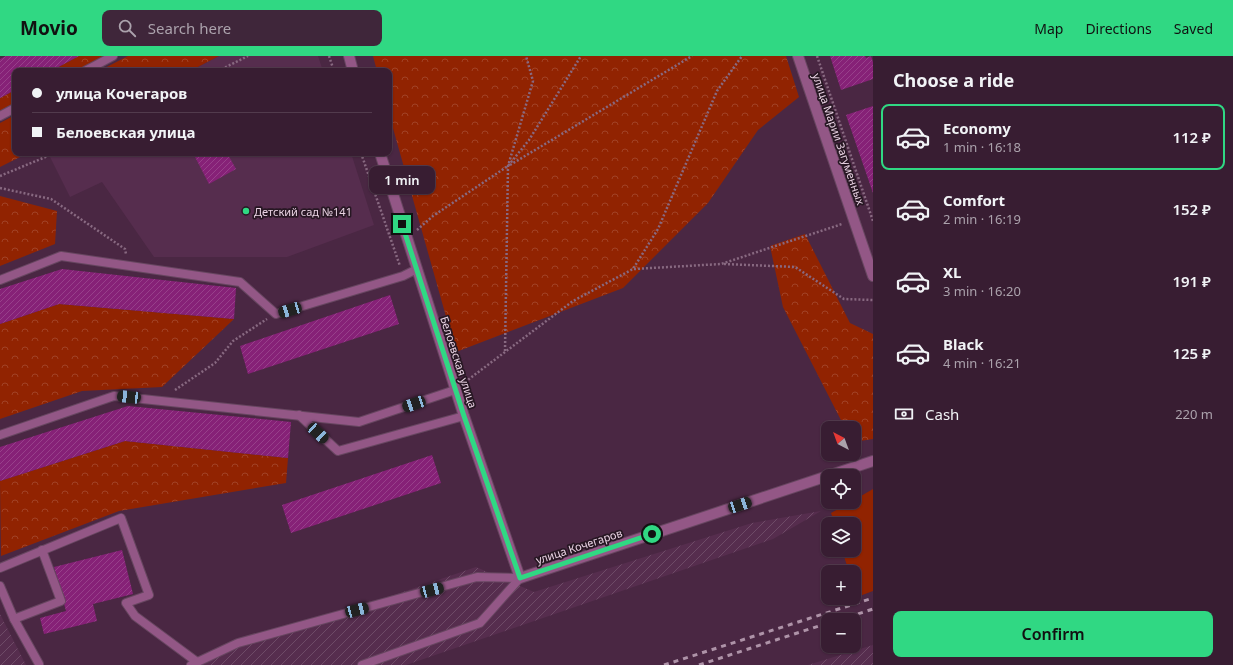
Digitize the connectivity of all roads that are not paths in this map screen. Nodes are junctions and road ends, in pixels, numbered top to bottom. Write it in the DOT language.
graph roads {
  1 [pos="113,56"];
  2 [pos="348,56"];
  3 [pos="798,56"];
  4 [pos="91,68"];
  5 [pos="352,68"];
  6 [pos="12,110"];
  7 [pos="0,116"];
  8 [pos="381,156"];
  9 [pos="417,269"];
  10 [pos="873,276"];
  11 [pos="0,280"];
  12 [pos="455,390"];
  13 [pos="299,415"];
  14 [pos="464,416"];
  15 [pos="0,435"];
  16 [pos="873,461"];
  17 [pos="42,550"];
  18 [pos="0,568"];
  19 [pos="520,578"];
  20 [pos="0,586"];
  21 [pos="14,619"];
  22 [pos="39,664"];
  23 [pos="194,664"];
  24 [pos="362,665"];
  1 -- 4 [label="lane"];
  2 -- 5 [label="street"];
  3 -- 10 [label="street, улица Марии Загуменных"];
  6 -- 7 [label="lane"];
  8 -- 9 [label="street, Белоевская улица"];
  9 -- 11 [label="lane"];
  9 -- 12 [label="street, Белоевская улица"];
  12 -- 13 [label="lane"];
  12 -- 14 [label="street, Белоевская улица"];
  13 -- 14 [label="lane"];
  13 -- 15 [label="lane"];
  14 -- 19 [label="street, Белоевская улица"];
  16 -- 19 [label="street, улица Кочегаров"];
  17 -- 18 [label="lane"];
  17 -- 21 [label="lane"];
  17 -- 23 [label="lane"];
  19 -- 23 [label="lane"];
  19 -- 24 [label="lane"];
  20 -- 21 [label="lane"];
  21 -- 22 [label="lane"];
}
